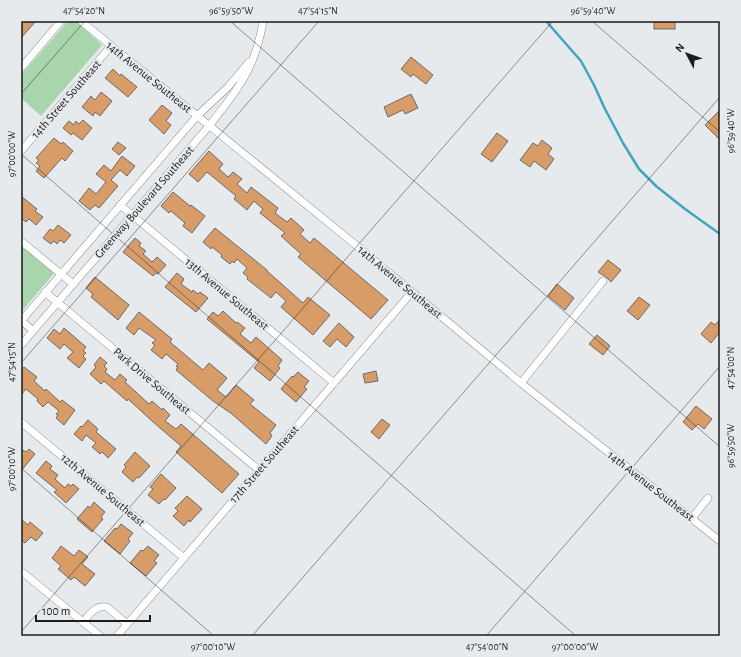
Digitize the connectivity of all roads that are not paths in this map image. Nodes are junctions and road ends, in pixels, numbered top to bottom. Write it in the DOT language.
graph roads {
  1 [pos="62,21"];
  2 [pos="81,21"];
  3 [pos="263,21"];
  4 [pos="111,46"];
  5 [pos="256,52"];
  6 [pos="21,68"];
  7 [pos="197,116"];
  8 [pos="209,126"];
  9 [pos="21,151"];
  10 [pos="120,205"];
  11 [pos="132,215"];
  12 [pos="21,241"];
  13 [pos="61,274"];
  14 [pos="603,281"];
  15 [pos="73,284"];
  16 [pos="45,292"];
  17 [pos="412,292"];
  18 [pos="58,302"];
  19 [pos="21,320"];
  20 [pos="33,331"];
  21 [pos="21,344"];
  22 [pos="334,383"];
  23 [pos="521,383"];
  24 [pos="21,422"];
  25 [pos="259,470"];
  26 [pos="708,498"];
  27 [pos="692,518"];
  28 [pos="720,541"];
  29 [pos="184,558"];
  30 [pos="21,571"];
  31 [pos="83,622"];
  32 [pos="127,624"];
  33 [pos="100,636"];
  34 [pos="117,636"];
  1 -- 6 [label="street"];
  2 -- 4 [label="street, 14th Avenue Southeast"];
  3 -- 5 [label="street, Greenway Boulevard Southeast"];
  4 -- 7 [label="street, 14th Avenue Southeast"];
  4 -- 9 [label="street, 14th Street Southeast"];
  5 -- 7 [label="street, Greenway Boulevard Southeast"];
  5 -- 8 [label="street, Greenway Boulevard Southeast"];
  7 -- 8 [label="street, 14th Avenue Southeast"];
  7 -- 10 [label="street, Greenway Boulevard Southeast"];
  8 -- 11 [label="street, Greenway Boulevard Southeast"];
  8 -- 17 [label="street, 14th Avenue Southeast"];
  10 -- 11 [label="street, 13th Avenue Southeast"];
  10 -- 13 [label="street, Greenway Boulevard Southeast"];
  11 -- 15 [label="street, Greenway Boulevard Southeast"];
  11 -- 22 [label="street, 13th Avenue Southeast"];
  12 -- 13 [label="street"];
  13 -- 15 [label="street"];
  13 -- 16 [label="street, Greenway Boulevard Southeast"];
  14 -- 23 [label="street"];
  15 -- 18 [label="street, Greenway Boulevard Southeast"];
  16 -- 18 [label="street, Park Drive Southeast"];
  16 -- 19 [label="street, Greenway Boulevard Southeast"];
  17 -- 22 [label="street, 17th Street Southeast"];
  17 -- 23 [label="street, 14th Avenue Southeast"];
  18 -- 20 [label="street, Greenway Boulevard Southeast"];
  18 -- 25 [label="street, Park Drive Southeast"];
  19 -- 20 [label="street"];
  20 -- 21 [label="street, Greenway Boulevard Southeast"];
  22 -- 25 [label="street, 17th Street Southeast"];
  23 -- 27 [label="street, 14th Avenue Southeast"];
  24 -- 29 [label="street, 12th Avenue Southeast"];
  25 -- 29 [label="street, 17th Street Southeast"];
  26 -- 27 [label="street"];
  27 -- 28 [label="street, 14th Avenue Southeast"];
  29 -- 32 [label="street, 17th Street Southeast"];
  30 -- 31 [label="street"];
  31 -- 32 [label="street"];
  31 -- 33 [label="street"];
  32 -- 34 [label="street, 17th Street Southeast"];
}
